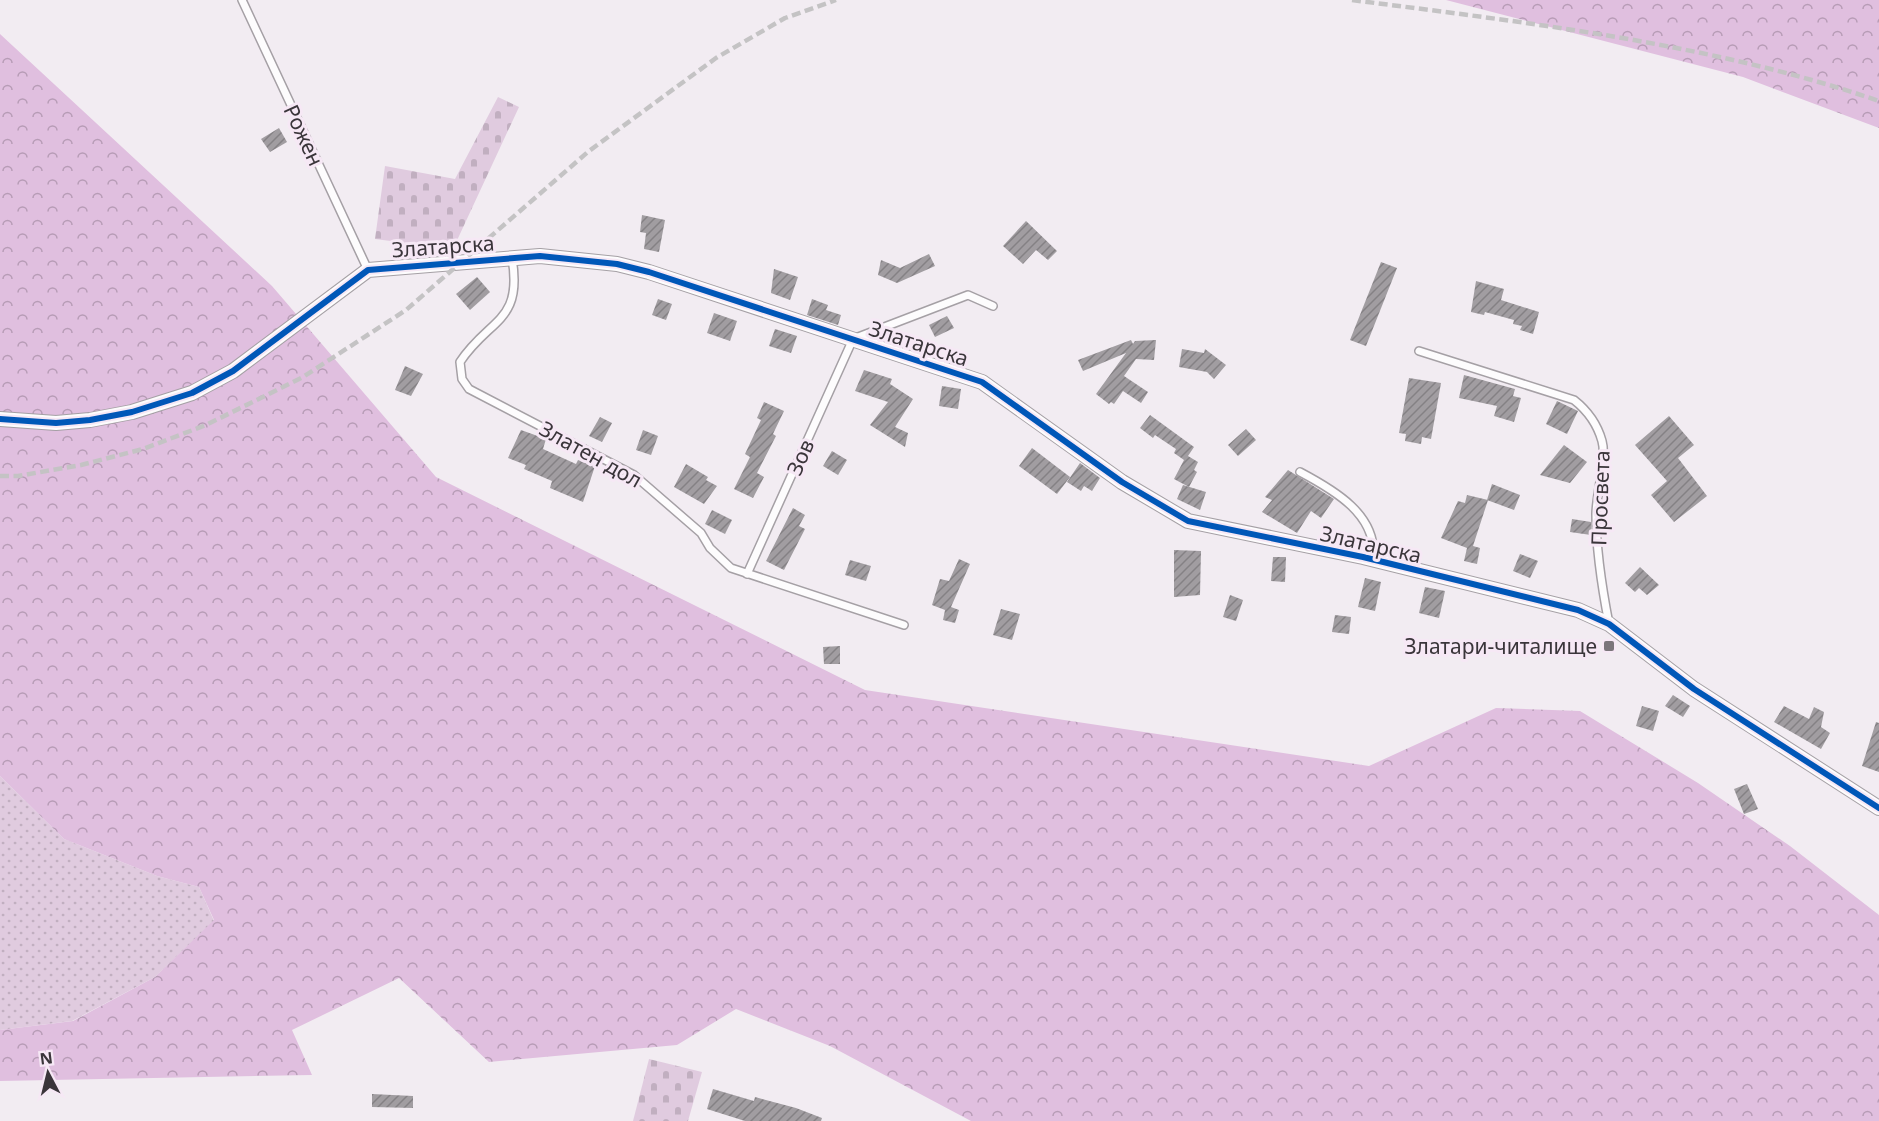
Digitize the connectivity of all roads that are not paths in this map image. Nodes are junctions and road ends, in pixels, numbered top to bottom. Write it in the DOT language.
graph roads {
  1 [pos="242,0"];
  2 [pos="512,258"];
  3 [pos="368,270"];
  4 [pos="993,306"];
  5 [pos="853,339"];
  6 [pos="1419,351"];
  7 [pos="0,419"];
  8 [pos="1300,472"];
  9 [pos="1373,560"];
  10 [pos="747,574"];
  11 [pos="1609,624"];
  12 [pos="904,625"];
  13 [pos="1879,808"];
  1 -- 3 [label="lane, Рожен"];
  2 -- 3 [label="street, Златарска"];
  2 -- 5 [label="street, Златарска"];
  2 -- 10 [label="lane, Златен дол"];
  3 -- 7 [label="street, Златарска"];
  4 -- 5 [label="lane"];
  5 -- 9 [label="street, Златарска"];
  5 -- 10 [label="lane, Зов"];
  6 -- 11 [label="lane, Просвета"];
  8 -- 9 [label="lane"];
  9 -- 11 [label="street, Златарска"];
  10 -- 12 [label="lane, Златен дол"];
  11 -- 13 [label="street, Златарска"];
}
